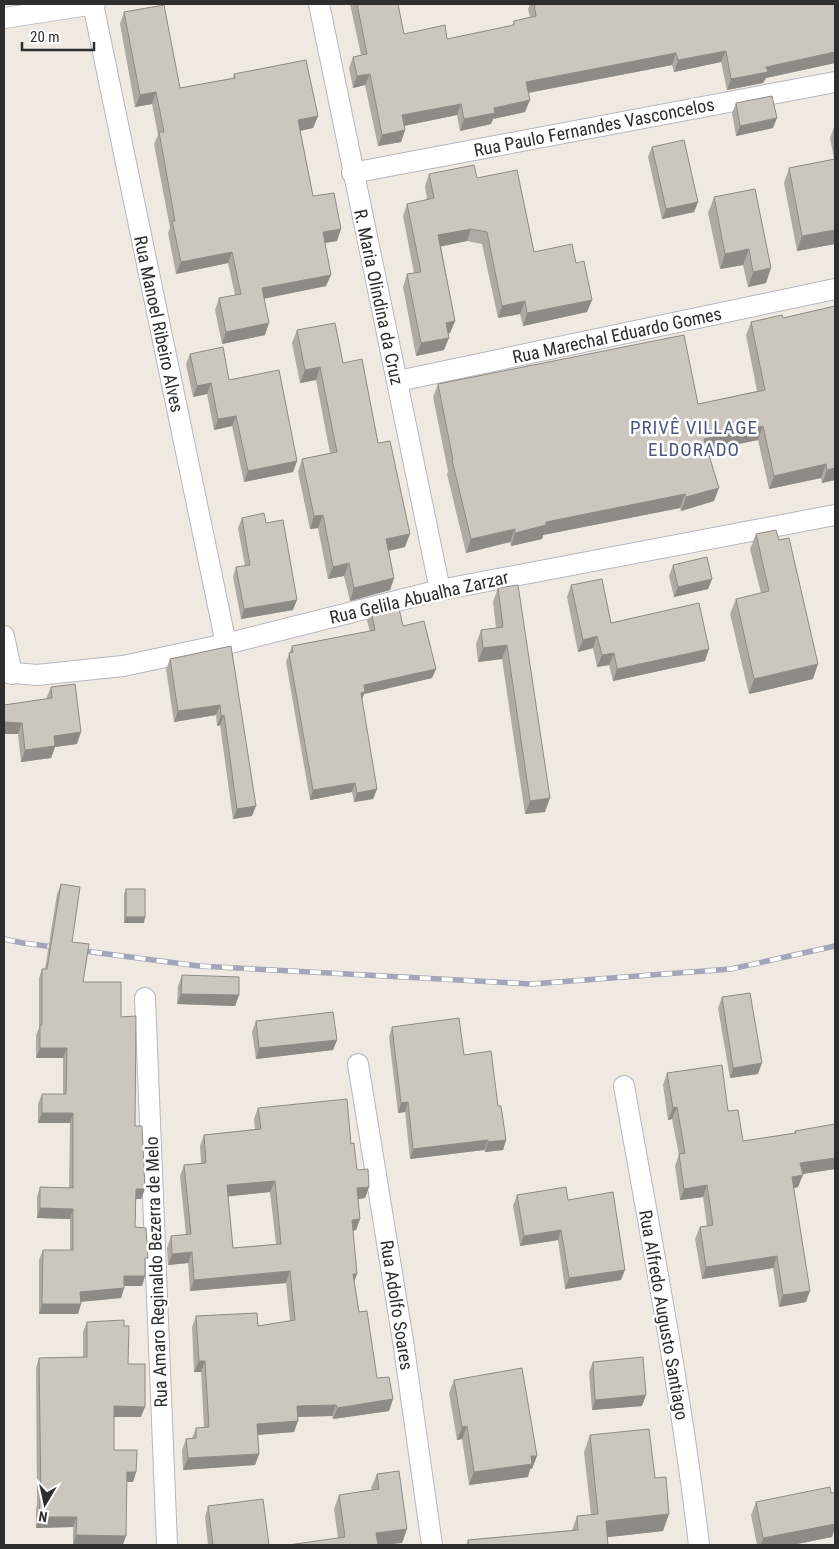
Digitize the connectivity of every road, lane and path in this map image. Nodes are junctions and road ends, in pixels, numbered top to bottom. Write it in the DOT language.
graph roads {
  1 [pos="94,4"];
  2 [pos="319,4"];
  3 [pos="4,18"];
  4 [pos="835,82"];
  5 [pos="352,173"];
  6 [pos="835,289"];
  7 [pos="398,381"];
  8 [pos="835,515"];
  9 [pos="440,590"];
  10 [pos="4,636"];
  11 [pos="226,644"];
  12 [pos="8,673"];
  13 [pos="145,998"];
  14 [pos="358,1064"];
  15 [pos="624,1086"];
  16 [pos="167,1545"];
  17 [pos="432,1545"];
  18 [pos="698,1545"];
  1 -- 3 [label="street"];
  1 -- 11 [label="street, Rua Manoel Ribeiro Alves"];
  2 -- 5 [label="street, R. Maria Olindina da Cruz"];
  4 -- 5 [label="street, Rua Paulo Fernandes Vasconcelos"];
  5 -- 7 [label="street, R. Maria Olindina da Cruz"];
  6 -- 7 [label="street, Rua Marechal Eduardo Gomes"];
  7 -- 9 [label="street, R. Maria Olindina da Cruz"];
  8 -- 9 [label="street, Rua Gelila Abualha Zarzar"];
  9 -- 11 [label="street, Rua Gelila Abualha Zarzar"];
  10 -- 12 [label="street"];
  11 -- 12 [label="street, Rua Gelila Abualha Zarzar"];
  13 -- 16 [label="street, Rua Amaro Reginaldo Bezerra de Melo"];
  14 -- 17 [label="street, Rua Adolfo Soares"];
  15 -- 18 [label="street, Rua Alfredo Augusto Santiago"];
}
